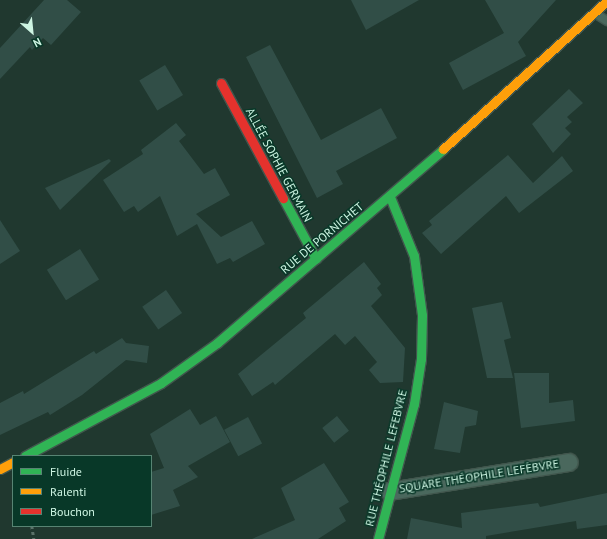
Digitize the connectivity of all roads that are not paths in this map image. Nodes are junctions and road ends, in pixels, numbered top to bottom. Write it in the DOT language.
graph roads {
  1 [pos="607,1"];
  2 [pos="596,14"];
  3 [pos="607,21"];
  4 [pos="221,83"];
  5 [pos="390,197"];
  6 [pos="316,259"];
  7 [pos="27,455"];
  8 [pos="569,462"];
  9 [pos="12,463"];
  10 [pos="0,469"];
  11 [pos="389,491"];
  12 [pos="378,539"];
  1 -- 2 [label="main road, RUE DE PORNICHET"];
  2 -- 3 [label="lane"];
  2 -- 5 [label="main road, RUE DE PORNICHET"];
  4 -- 6 [label="main road, ALLÉE SOPHIE GERMAIN"];
  5 -- 6 [label="main road, RUE DE PORNICHET"];
  5 -- 11 [label="main road, RUE THÉOPHILE LEFEBVRE"];
  6 -- 7 [label="main road, RUE DE PORNICHET"];
  8 -- 11 [label="street, SQUARE THÉOPHILE LEFÈBVRE"];
  9 -- 10 [label="main road"];
  11 -- 12 [label="main road, RUE THÉOPHILE LEFEBVRE"];
}
